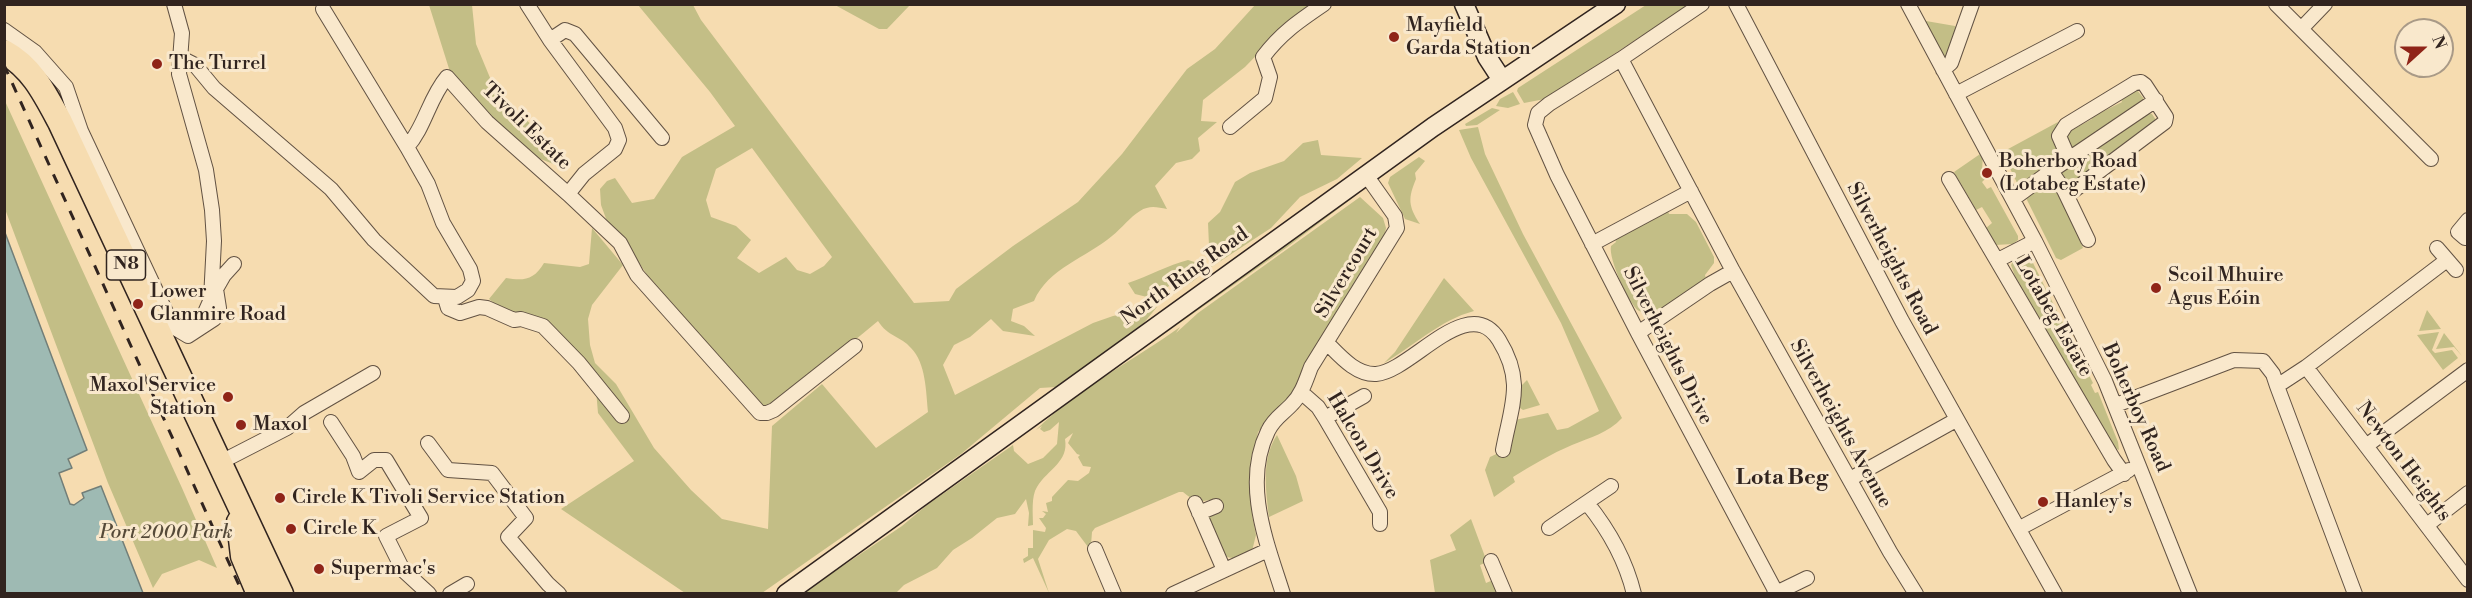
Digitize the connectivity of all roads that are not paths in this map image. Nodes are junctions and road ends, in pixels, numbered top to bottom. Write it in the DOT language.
graph roads {
  1 [pos="174,4"];
  2 [pos="527,4"];
  3 [pos="1324,4"];
  4 [pos="1464,4"];
  5 [pos="1616,4"];
  6 [pos="1702,4"];
  7 [pos="1736,4"];
  8 [pos="1908,4"];
  9 [pos="1972,4"];
  10 [pos="2276,4"];
  11 [pos="2325,4"];
  12 [pos="323,9"];
  13 [pos="2301,29"];
  14 [pos="4,30"];
  15 [pos="2076,31"];
  16 [pos="550,40"];
  17 [pos="4,51"];
  18 [pos="181,58"];
  19 [pos="1622,59"];
  20 [pos="1943,70"];
  21 [pos="1502,80"];
  22 [pos="1956,94"];
  23 [pos="2156,100"];
  24 [pos="1230,127"];
  25 [pos="662,138"];
  26 [pos="407,147"];
  27 [pos="2069,159"];
  28 [pos="2431,159"];
  29 [pos="2051,171"];
  30 [pos="1366,175"];
  31 [pos="1949,179"];
  32 [pos="2064,190"];
  33 [pos="1691,191"];
  34 [pos="568,194"];
  35 [pos="2013,199"];
  36 [pos="2468,220"];
  37 [pos="2465,238"];
  38 [pos="2088,240"];
  39 [pos="2035,241"];
  40 [pos="1592,244"];
  41 [pos="2438,248"];
  42 [pos="1998,260"];
  43 [pos="234,264"];
  44 [pos="1733,272"];
  45 [pos="445,298"];
  46 [pos="165,330"];
  47 [pos="1638,333"];
  48 [pos="1327,343"];
  49 [pos="855,346"];
  50 [pos="2306,368"];
  51 [pos="2468,370"];
  52 [pos="373,373"];
  53 [pos="2277,386"];
  54 [pos="1301,392"];
  55 [pos="1364,396"];
  56 [pos="2116,405"];
  57 [pos="622,416"];
  58 [pos="1325,418"];
  59 [pos="1956,420"];
  60 [pos="331,422"];
  61 [pos="428,442"];
  62 [pos="2366,446"];
  63 [pos="1503,450"];
  64 [pos="219,463"];
  65 [pos="2139,463"];
  66 [pos="2124,474"];
  67 [pos="1850,479"];
  68 [pos="1611,486"];
  69 [pos="2468,493"];
  70 [pos="1587,503"];
  71 [pos="1216,506"];
  72 [pos="242,512"];
  73 [pos="1380,524"];
  74 [pos="2427,525"];
  75 [pos="1549,528"];
  76 [pos="2020,528"];
  77 [pos="1095,549"];
  78 [pos="1268,550"];
  79 [pos="1491,561"];
  80 [pos="1224,570"];
  81 [pos="1807,578"];
  82 [pos="2468,580"];
  83 [pos="468,584"];
  84 [pos="1775,593"];
  85 [pos="259,594"];
  86 [pos="281,594"];
  87 [pos="429,594"];
  88 [pos="450,594"];
  89 [pos="559,594"];
  90 [pos="786,594"];
  91 [pos="1114,594"];
  92 [pos="1173,594"];
  93 [pos="1283,594"];
  94 [pos="1505,594"];
  95 [pos="1634,594"];
  96 [pos="1916,594"];
  97 [pos="2055,594"];
  98 [pos="2190,594"];
  99 [pos="2355,594"];
  1 -- 18 [label="street"];
  2 -- 16 [label="street, Tivoli Estate"];
  3 -- 24 [label="street"];
  4 -- 21 [label="main road"];
  5 -- 21 [label="main road, North Ring Road"];
  6 -- 19 [label="street"];
  7 -- 59 [label="street, Silverheights Road"];
  8 -- 20 [label="street, Boherboy Road"];
  9 -- 20 [label="street"];
  10 -- 13 [label="street"];
  11 -- 13 [label="street"];
  12 -- 26 [label="street"];
  13 -- 28 [label="street"];
  14 -- 46 [label="street"];
  15 -- 22 [label="street"];
  16 -- 25 [label="street"];
  16 -- 34 [label="street, Tivoli Estate"];
  17 -- 46 [label="highway, N8"];
  18 -- 45 [label="street"];
  18 -- 46 [label="street"];
  19 -- 33 [label="street, Silverheights Avenue"];
  19 -- 40 [label="street, Silverheights Drive"];
  20 -- 22 [label="street, Boherboy Road"];
  21 -- 30 [label="main road, North Ring Road"];
  22 -- 35 [label="street, Boherboy Road"];
  23 -- 27 [label="street"];
  23 -- 27 [label="street"];
  23 -- 32 [label="street"];
  26 -- 34 [label="street, Tivoli Estate"];
  26 -- 45 [label="street"];
  27 -- 29 [label="street"];
  29 -- 32 [label="street"];
  29 -- 35 [label="street"];
  30 -- 48 [label="street, Silvercourt"];
  30 -- 90 [label="main road, North Ring Road"];
  31 -- 42 [label="street, Lotabeg Estate"];
  32 -- 38 [label="street"];
  33 -- 40 [label="street"];
  33 -- 44 [label="street, Silverheights Avenue"];
  34 -- 49 [label="street"];
  35 -- 39 [label="street, Boherboy Road"];
  36 -- 37 [label="street"];
  39 -- 42 [label="street"];
  39 -- 56 [label="street, Boherboy Road"];
  40 -- 47 [label="street, Silverheights Drive"];
  41 -- 50 [label="street"];
  42 -- 66 [label="street, Lotabeg Estate"];
  43 -- 46 [label="street"];
  44 -- 47 [label="street"];
  44 -- 67 [label="street, Silverheights Avenue"];
  45 -- 57 [label="street"];
  46 -- 64 [label="highway, N8"];
  47 -- 84 [label="street, Silverheights Drive"];
  48 -- 54 [label="street, Silvercourt"];
  48 -- 63 [label="street"];
  50 -- 53 [label="street"];
  50 -- 62 [label="street, Newton Heights"];
  51 -- 62 [label="street"];
  52 -- 64 [label="street"];
  53 -- 56 [label="street"];
  53 -- 99 [label="street"];
  54 -- 58 [label="street, Halcon Drive"];
  54 -- 78 [label="street"];
  55 -- 58 [label="street"];
  56 -- 65 [label="street, Boherboy Road"];
  58 -- 73 [label="street, Halcon Drive"];
  59 -- 67 [label="street"];
  59 -- 76 [label="street, Silverheights Road"];
  60 -- 87 [label="street"];
  61 -- 89 [label="street"];
  62 -- 74 [label="street, Newton Heights"];
  64 -- 72 [label="highway, N8"];
  65 -- 66 [label="street"];
  65 -- 98 [label="street, Boherboy Road"];
  66 -- 76 [label="street"];
  67 -- 96 [label="street, Silverheights Avenue"];
  68 -- 70 [label="street"];
  69 -- 74 [label="street"];
  70 -- 75 [label="street"];
  70 -- 95 [label="street"];
  71 -- 80 [label="street"];
  72 -- 85 [label="highway"];
  72 -- 86 [label="highway, N8"];
  74 -- 82 [label="street, Newton Heights"];
  76 -- 97 [label="street, Silverheights Road"];
  77 -- 91 [label="street"];
  78 -- 80 [label="street"];
  78 -- 93 [label="street"];
  79 -- 94 [label="street"];
  80 -- 92 [label="street"];
  81 -- 84 [label="street, Silverheights Drive"];
  83 -- 88 [label="street"];
}
